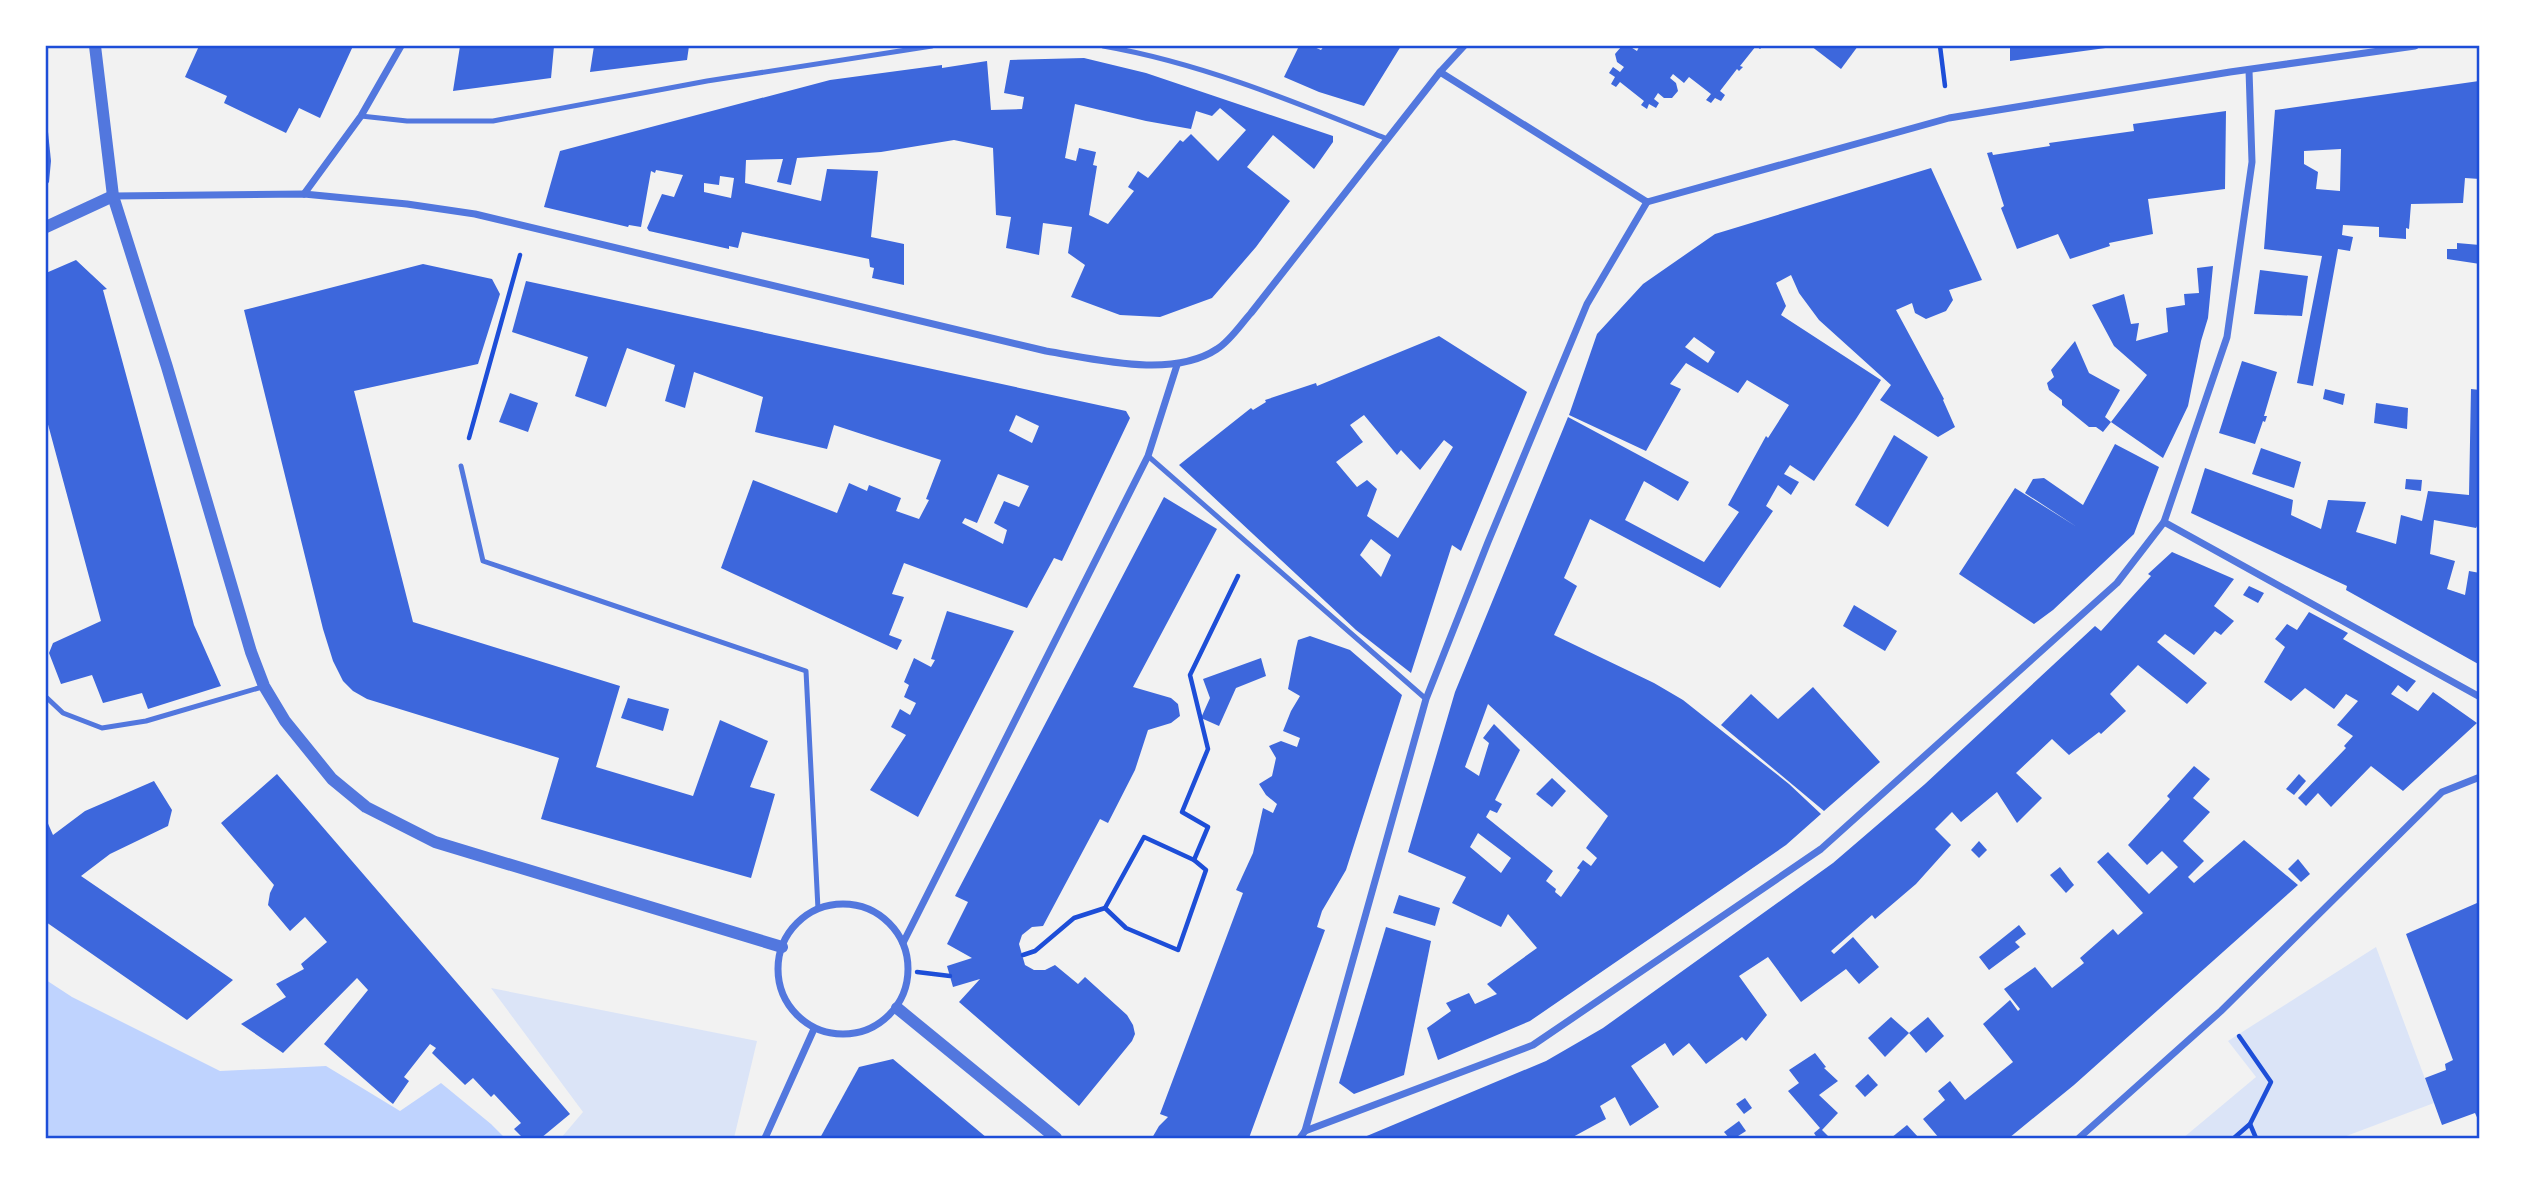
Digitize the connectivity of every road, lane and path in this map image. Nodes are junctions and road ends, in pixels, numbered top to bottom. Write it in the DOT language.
graph roads {
  1 [pos="95,46"];
  2 [pos="401,46"];
  3 [pos="932,46"];
  4 [pos="1103,46"];
  5 [pos="1464,46"];
  6 [pos="1940,46"];
  7 [pos="2415,46"];
  8 [pos="2249,70"];
  9 [pos="1440,72"];
  10 [pos="361,116"];
  11 [pos="1949,118"];
  12 [pos="1387,139"];
  13 [pos="304,194"];
  14 [pos="113,196"];
  15 [pos="1647,202"];
  16 [pos="46,227"];
  17 [pos="528,227"];
  18 [pos="1177,365"];
  19 [pos="1148,456"];
  20 [pos="461,466"];
  21 [pos="2164,522"];
  22 [pos="1252,547"];
  23 [pos="264,686"];
  24 [pos="46,697"];
  25 [pos="2480,697"];
  26 [pos="1426,699"];
  27 [pos="2480,777"];
  28 [pos="1194,860"];
  29 [pos="1105,908"];
  30 [pos="818,909"];
  31 [pos="903,943"];
  32 [pos="782,947"];
  33 [pos="1023,955"];
  34 [pos="909,972"];
  35 [pos="950,976"];
  36 [pos="897,1008"];
  37 [pos="2221,1011"];
  38 [pos="814,1029"];
  39 [pos="2250,1124"];
  40 [pos="1305,1131"];
  41 [pos="765,1139"];
  42 [pos="1056,1139"];
  43 [pos="1300,1139"];
  44 [pos="2079,1139"];
  45 [pos="2234,1139"];
  46 [pos="2256,1139"];
  1 -- 14 [label="street"];
  2 -- 10 [label="street"];
  3 -- 10 [label="lane"];
  4 -- 12 [label="lane"];
  5 -- 9 [label="street"];
  6 -- 11 [label="path"];
  7 -- 8 [label="street"];
  8 -- 11 [label="street"];
  8 -- 21 [label="street"];
  9 -- 12 [label="street"];
  9 -- 15 [label="street"];
  10 -- 13 [label="street"];
  11 -- 15 [label="street"];
  12 -- 18 [label="street"];
  13 -- 14 [label="street"];
  13 -- 17 [label="street"];
  14 -- 16 [label="street"];
  14 -- 23 [label="street"];
  15 -- 26 [label="street"];
  17 -- 18 [label="street"];
  17 -- 20 [label="path"];
  18 -- 19 [label="street"];
  19 -- 22 [label="lane"];
  19 -- 31 [label="street"];
  20 -- 30 [label="lane"];
  21 -- 25 [label="street"];
  21 -- 40 [label="street"];
  22 -- 26 [label="lane"];
  22 -- 28 [label="path"];
  23 -- 24 [label="lane"];
  23 -- 32 [label="street"];
  26 -- 40 [label="street"];
  27 -- 37 [label="street"];
  28 -- 29 [label="path"];
  28 -- 29 [label="path"];
  29 -- 33 [label="path"];
  30 -- 31 [label="street"];
  30 -- 32 [label="street"];
  31 -- 34 [label="street"];
  32 -- 38 [label="street"];
  34 -- 35 [label="path"];
  34 -- 36 [label="street"];
  36 -- 38 [label="street"];
  36 -- 42 [label="street"];
  37 -- 39 [label="path"];
  37 -- 44 [label="street"];
  38 -- 41 [label="street"];
  39 -- 45 [label="path"];
  39 -- 46 [label="path"];
  40 -- 43 [label="street"];
}
